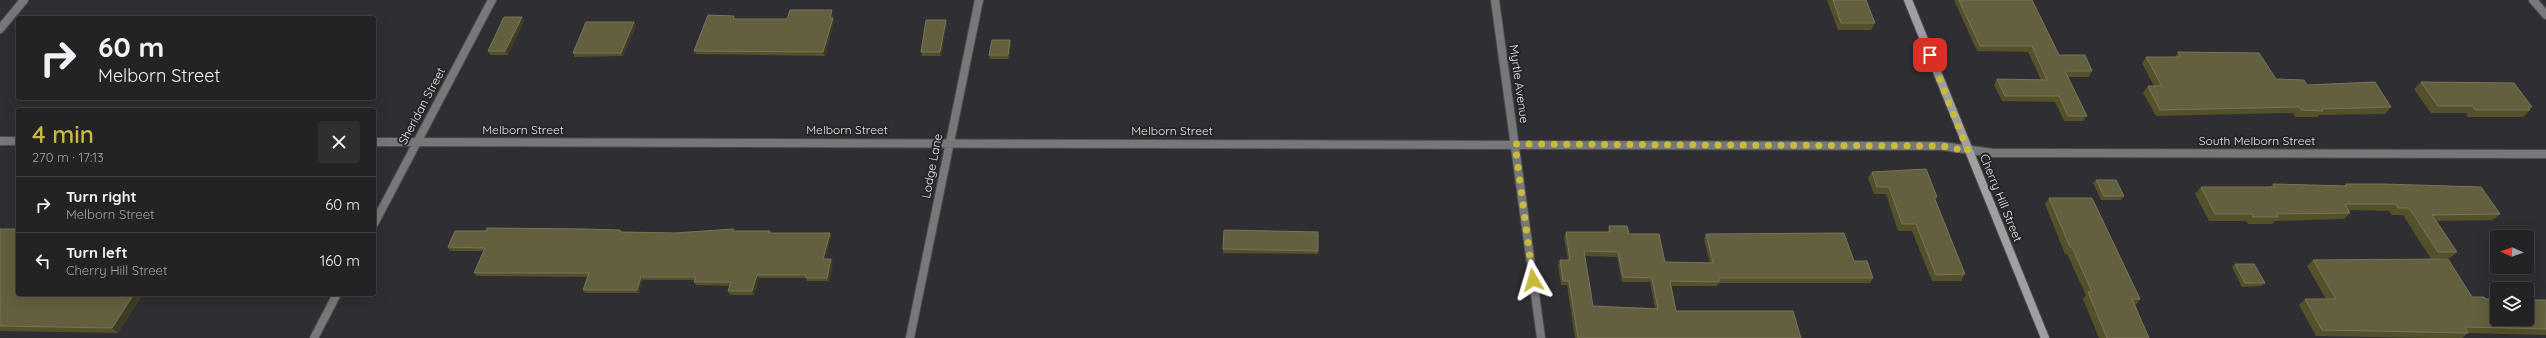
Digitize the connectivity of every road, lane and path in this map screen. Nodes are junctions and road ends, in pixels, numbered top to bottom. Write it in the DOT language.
graph roads {
  1 [pos="24,0"];
  2 [pos="492,0"];
  3 [pos="979,0"];
  4 [pos="1495,0"];
  5 [pos="1908,0"];
  6 [pos="2534,0"];
  7 [pos="2546,16"];
  8 [pos="0,29"];
  9 [pos="0,141"];
  10 [pos="16,141"];
  11 [pos="376,142"];
  12 [pos="417,142"];
  13 [pos="949,142"];
  14 [pos="1515,144"];
  15 [pos="1968,151"];
  16 [pos="2546,154"];
  17 [pos="376,220"];
  18 [pos="336,296"];
  19 [pos="314,338"];
  20 [pos="910,338"];
  21 [pos="1541,338"];
  22 [pos="2045,338"];
  1 -- 8 [label="street"];
  2 -- 12 [label="street, Sheridan Street"];
  3 -- 13 [label="street, Lodge Lane"];
  4 -- 14 [label="street, Myrtle Avenue"];
  5 -- 15 [label="street, Cherry Hill Street"];
  6 -- 7 [label="street"];
  9 -- 10 [label="street"];
  11 -- 12 [label="street, Melborn Street"];
  12 -- 13 [label="street, Melborn Street"];
  12 -- 17 [label="street, Sheridan Street"];
  13 -- 14 [label="street, Melborn Street"];
  13 -- 20 [label="street, Lodge Lane"];
  14 -- 15 [label="street, Melborn Street"];
  14 -- 21 [label="street, Myrtle Avenue"];
  15 -- 16 [label="street, South Melborn Street"];
  15 -- 22 [label="street, Cherry Hill Street"];
  18 -- 19 [label="street"];
}
